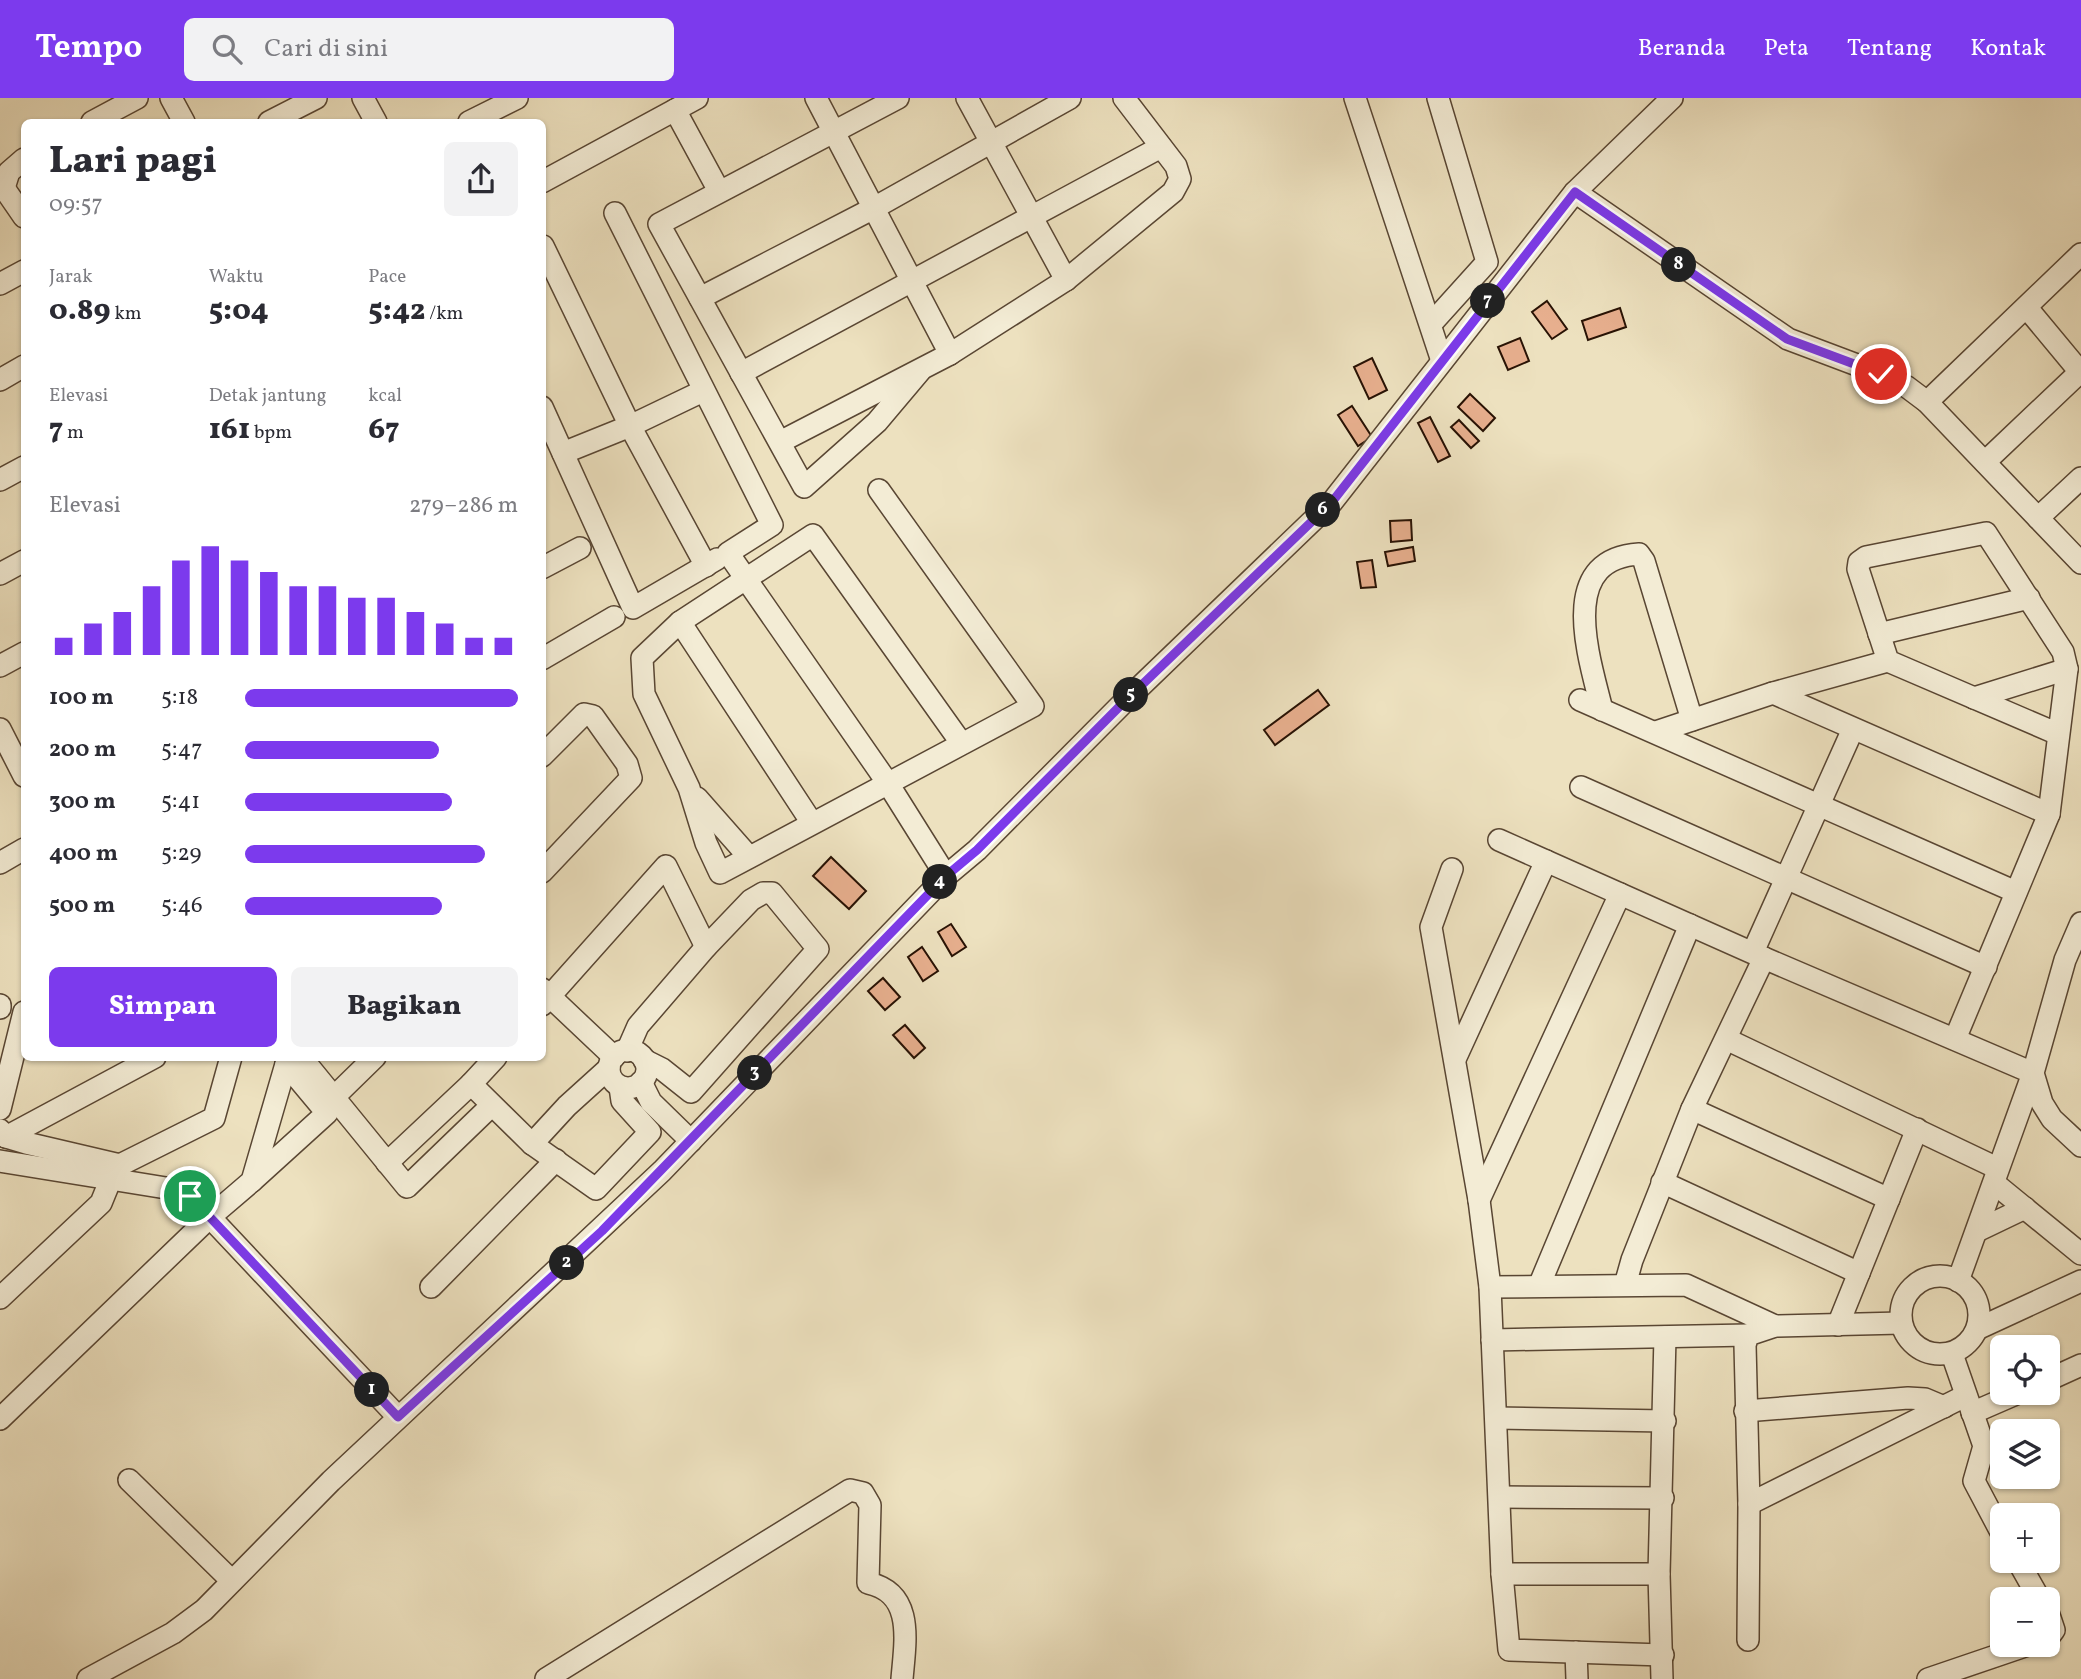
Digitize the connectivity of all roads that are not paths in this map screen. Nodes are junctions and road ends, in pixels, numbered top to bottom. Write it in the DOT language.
graph roads {
  1 [pos="137,98"];
  2 [pos="171,98"];
  3 [pos="316,98"];
  4 [pos="363,98"];
  5 [pos="517,98"];
  6 [pos="697,98"];
  7 [pos="816,98"];
  8 [pos="898,98"];
  9 [pos="967,98"];
  10 [pos="1070,98"];
  11 [pos="1124,98"];
  12 [pos="1355,98"];
  13 [pos="1438,98"];
  14 [pos="1672,98"];
  15 [pos="675,110"];
  16 [pos="98,119"];
  17 [pos="182,119"];
  18 [pos="276,119"];
  19 [pos="374,119"];
  20 [pos="475,119"];
  21 [pos="835,133"];
  22 [pos="990,143"];
  23 [pos="1161,147"];
  24 [pos="21,162"];
  25 [pos="546,180"];
  26 [pos="2,189"];
  27 [pos="719,191"];
  28 [pos="1575,192"];
  29 [pos="874,208"];
  30 [pos="21,212"];
  31 [pos="615,213"];
  32 [pos="1030,218"];
  33 [pos="546,252"];
  34 [pos="2081,254"];
  35 [pos="21,273"];
  36 [pos="1066,280"];
  37 [pos="912,282"];
  38 [pos="0,284"];
  39 [pos="700,298"];
  40 [pos="2027,308"];
  41 [pos="1431,324"];
  42 [pos="950,354"];
  43 [pos="1441,361"];
  44 [pos="21,368"];
  45 [pos="920,370"];
  46 [pos="2081,372"];
  47 [pos="741,373"];
  48 [pos="0,380"];
  49 [pos="703,390"];
  50 [pos="1927,402"];
  51 [pos="546,416"];
  52 [pos="630,426"];
  53 [pos="780,442"];
  54 [pos="563,453"];
  55 [pos="1985,462"];
  56 [pos="21,469"];
  57 [pos="2081,478"];
  58 [pos="0,480"];
  59 [pos="879,490"];
  60 [pos="2038,518"];
  61 [pos="580,548"];
  62 [pos="728,553"];
  63 [pos="21,563"];
  64 [pos="2081,564"];
  65 [pos="546,566"];
  66 [pos="706,566"];
  67 [pos="0,574"];
  68 [pos="747,578"];
  69 [pos="2029,598"];
  70 [pos="614,617"];
  71 [pos="680,622"];
  72 [pos="1879,634"];
  73 [pos="21,655"];
  74 [pos="546,657"];
  75 [pos="1888,660"];
  76 [pos="0,666"];
  77 [pos="2067,670"];
  78 [pos="1773,693"];
  79 [pos="1974,698"];
  80 [pos="1580,701"];
  81 [pos="1602,710"];
  82 [pos="1692,720"];
  83 [pos="0,729"];
  84 [pos="1853,729"];
  85 [pos="1656,732"];
  86 [pos="2058,734"];
  87 [pos="962,744"];
  88 [pos="546,752"];
  89 [pos="13,758"];
  90 [pos="887,782"];
  91 [pos="1581,787"];
  92 [pos="689,788"];
  93 [pos="1819,805"];
  94 [pos="2049,814"];
  95 [pos="812,823"];
  96 [pos="1499,840"];
  97 [pos="21,851"];
  98 [pos="749,857"];
  99 [pos="1546,861"];
  100 [pos="0,863"];
  101 [pos="546,868"];
  102 [pos="1452,869"];
  103 [pos="946,876"];
  104 [pos="1787,877"];
  105 [pos="2016,892"];
  106 [pos="1620,894"];
  107 [pos="2081,923"];
  108 [pos="1690,925"];
  109 [pos="706,947"];
  110 [pos="1759,955"];
  111 [pos="1986,967"];
  112 [pos="546,996"];
  113 [pos="546,998"];
  114 [pos="1726,1039"];
  115 [pos="1955,1039"];
  116 [pos="20,1040"];
  117 [pos="1455,1057"];
  118 [pos="623,1059"];
  119 [pos="147,1061"];
  120 [pos="230,1061"];
  121 [pos="304,1061"];
  122 [pos="371,1061"];
  123 [pos="492,1061"];
  124 [pos="2033,1073"];
  125 [pos="641,1082"];
  126 [pos="471,1084"];
  127 [pos="620,1087"];
  128 [pos="333,1098"];
  129 [pos="491,1106"];
  130 [pos="0,1109"];
  131 [pos="1692,1109"];
  132 [pos="1917,1129"];
  133 [pos="3,1133"];
  134 [pos="691,1140"];
  135 [pos="532,1144"];
  136 [pos="2081,1146"];
  137 [pos="556,1160"];
  138 [pos="0,1161"];
  139 [pos="387,1163"];
  140 [pos="1995,1176"];
  141 [pos="110,1181"];
  142 [pos="252,1181"];
  143 [pos="1662,1182"];
  144 [pos="1889,1199"];
  145 [pos="1479,1200"];
  146 [pos="2025,1208"];
  147 [pos="210,1217"];
  148 [pos="1977,1231"];
  149 [pos="2081,1254"];
  150 [pos="1859,1273"];
  151 [pos="2081,1281"];
  152 [pos="1958,1282"];
  153 [pos="1625,1285"];
  154 [pos="1539,1286"];
  155 [pos="431,1287"];
  156 [pos="1490,1287"];
  157 [pos="0,1298"];
  158 [pos="1901,1323"];
  159 [pos="1838,1325"];
  160 [pos="1775,1326"];
  161 [pos="1976,1329"];
  162 [pos="1748,1335"];
  163 [pos="1665,1337"];
  164 [pos="1492,1340"];
  165 [pos="1952,1354"];
  166 [pos="2081,1365"];
  167 [pos="2060,1375"];
  168 [pos="1990,1399"];
  169 [pos="1969,1404"];
  170 [pos="1944,1407"];
  171 [pos="1745,1411"];
  172 [pos="398,1417"];
  173 [pos="1496,1418"];
  174 [pos="0,1419"];
  175 [pos="1665,1421"];
  176 [pos="129,1480"];
  177 [pos="1501,1497"];
  178 [pos="1663,1499"];
  179 [pos="1749,1504"];
  180 [pos="1990,1511"];
  181 [pos="1502,1574"];
  182 [pos="1659,1574"];
  183 [pos="232,1581"];
  184 [pos="1748,1640"];
  185 [pos="1577,1652"];
  186 [pos="1662,1655"];
  187 [pos="1993,1657"];
  188 [pos="88,1679"];
  189 [pos="546,1679"];
  190 [pos="902,1679"];
  191 [pos="1577,1679"];
  192 [pos="1662,1679"];
  193 [pos="1928,1679"];
  1 -- 16 [label="street"];
  2 -- 17 [label="street"];
  3 -- 18 [label="street"];
  4 -- 19 [label="street"];
  5 -- 20 [label="street"];
  6 -- 15 [label="street"];
  7 -- 21 [label="street"];
  8 -- 21 [label="street"];
  9 -- 22 [label="street"];
  10 -- 22 [label="street"];
  11 -- 23 [label="street"];
  12 -- 41 [label="street"];
  13 -- 41 [label="street"];
  14 -- 28 [label="street"];
  15 -- 25 [label="street"];
  15 -- 27 [label="street"];
  21 -- 27 [label="street"];
  21 -- 29 [label="street"];
  22 -- 29 [label="street"];
  22 -- 32 [label="street"];
  23 -- 32 [label="street"];
  23 -- 36 [label="street"];
  24 -- 26 [label="street"];
  26 -- 30 [label="street"];
  27 -- 39 [label="street"];
  28 -- 43 [label="street"];
  28 -- 50 [label="street"];
  29 -- 37 [label="street"];
  29 -- 39 [label="street"];
  31 -- 49 [label="street"];
  32 -- 36 [label="street"];
  32 -- 37 [label="street"];
  33 -- 52 [label="street"];
  34 -- 40 [label="street"];
  35 -- 38 [label="street"];
  36 -- 42 [label="street"];
  37 -- 42 [label="street"];
  37 -- 47 [label="street"];
  39 -- 47 [label="street"];
  40 -- 46 [label="street"];
  40 -- 50 [label="street"];
  41 -- 43 [label="street"];
  42 -- 45 [label="street"];
  43 -- 103 [label="street"];
  44 -- 48 [label="street"];
  45 -- 53 [label="street"];
  45 -- 53 [label="street"];
  46 -- 55 [label="street"];
  47 -- 53 [label="street"];
  49 -- 52 [label="street"];
  49 -- 62 [label="street"];
  50 -- 55 [label="street"];
  51 -- 54 [label="street"];
  52 -- 54 [label="street"];
  52 -- 66 [label="street"];
  54 -- 66 [label="street"];
  55 -- 60 [label="street"];
  56 -- 58 [label="street"];
  57 -- 60 [label="street"];
  59 -- 87 [label="street"];
  60 -- 64 [label="street"];
  61 -- 65 [label="street"];
  62 -- 66 [label="street"];
  62 -- 68 [label="street"];
  63 -- 67 [label="street"];
  68 -- 71 [label="street"];
  68 -- 87 [label="street"];
  68 -- 90 [label="street"];
  69 -- 72 [label="street"];
  69 -- 72 [label="street"];
  69 -- 77 [label="street"];
  70 -- 74 [label="street"];
  71 -- 92 [label="street"];
  71 -- 95 [label="street"];
  72 -- 75 [label="street"];
  73 -- 76 [label="street"];
  75 -- 78 [label="street"];
  75 -- 79 [label="street"];
  77 -- 79 [label="street"];
  77 -- 86 [label="street"];
  78 -- 82 [label="street"];
  78 -- 84 [label="street"];
  79 -- 86 [label="street"];
  80 -- 81 [label="street"];
  81 -- 82 [label="street"];
  81 -- 85 [label="street"];
  82 -- 85 [label="street"];
  83 -- 89 [label="street"];
  84 -- 93 [label="street"];
  84 -- 94 [label="street"];
  85 -- 93 [label="street"];
  86 -- 94 [label="street"];
  87 -- 90 [label="street"];
  88 -- 101 [label="street"];
  90 -- 95 [label="street"];
  90 -- 103 [label="street"];
  91 -- 104 [label="street"];
  92 -- 98 [label="street"];
  92 -- 98 [label="street"];
  93 -- 104 [label="street"];
  93 -- 105 [label="street"];
  94 -- 105 [label="street"];
  95 -- 98 [label="street"];
  96 -- 99 [label="street"];
  97 -- 100 [label="street"];
  99 -- 106 [label="street"];
  99 -- 117 [label="street"];
  102 -- 117 [label="street"];
  103 -- 134 [label="street"];
  104 -- 110 [label="street"];
  104 -- 111 [label="street"];
  105 -- 111 [label="street"];
  106 -- 108 [label="street"];
  106 -- 145 [label="street"];
  107 -- 124 [label="street"];
  108 -- 110 [label="street"];
  108 -- 154 [label="street"];
  109 -- 112 [label="street"];
  109 -- 118 [label="street"];
  109 -- 118 [label="street"];
  110 -- 114 [label="street"];
  110 -- 115 [label="street"];
  111 -- 115 [label="street"];
  113 -- 118 [label="street"];
  114 -- 131 [label="street"];
  114 -- 132 [label="street"];
  115 -- 124 [label="street"];
  116 -- 130 [label="street"];
  117 -- 145 [label="street"];
  118 -- 125 [label="street"];
  118 -- 127 [label="street"];
  118 -- 135 [label="street"];
  119 -- 133 [label="street"];
  120 -- 133 [label="street"];
  121 -- 128 [label="street"];
  122 -- 128 [label="street"];
  123 -- 126 [label="street"];
  124 -- 136 [label="street"];
  124 -- 140 [label="street"];
  125 -- 127 [label="street"];
  125 -- 134 [label="street"];
  126 -- 129 [label="street"];
  126 -- 139 [label="street"];
  127 -- 137 [label="street"];
  128 -- 139 [label="street"];
  129 -- 135 [label="street"];
  129 -- 139 [label="street"];
  131 -- 143 [label="street"];
  131 -- 144 [label="street"];
  132 -- 140 [label="street"];
  132 -- 144 [label="street"];
  134 -- 172 [label="street"];
  135 -- 137 [label="street"];
  137 -- 155 [label="street"];
  138 -- 141 [label="street"];
  140 -- 146 [label="street"];
  140 -- 148 [label="street"];
  141 -- 147 [label="street"];
  141 -- 157 [label="street"];
  142 -- 142 [label="street"];
  142 -- 147 [label="street"];
  143 -- 150 [label="street"];
  143 -- 153 [label="street"];
  144 -- 150 [label="street"];
  145 -- 156 [label="street"];
  146 -- 148 [label="street"];
  146 -- 149 [label="street"];
  147 -- 172 [label="street"];
  147 -- 174 [label="street"];
  148 -- 152 [label="street"];
  150 -- 159 [label="street"];
  151 -- 161 [label="street"];
  152 -- 158 [label="street"];
  152 -- 161 [label="street"];
  153 -- 154 [label="street"];
  153 -- 160 [label="street"];
  154 -- 156 [label="street"];
  156 -- 164 [label="street"];
  158 -- 159 [label="street"];
  158 -- 165 [label="street"];
  159 -- 160 [label="street"];
  160 -- 162 [label="street"];
  161 -- 165 [label="street"];
  162 -- 163 [label="street"];
  162 -- 171 [label="street"];
  163 -- 164 [label="street"];
  163 -- 175 [label="street"];
  164 -- 173 [label="street"];
  165 -- 169 [label="street"];
  166 -- 167 [label="street"];
  168 -- 169 [label="street"];
  169 -- 170 [label="street"];
  169 -- 180 [label="street"];
  170 -- 171 [label="street"];
  170 -- 179 [label="street"];
  171 -- 179 [label="street"];
  172 -- 183 [label="street"];
  173 -- 175 [label="street"];
  173 -- 177 [label="street"];
  175 -- 178 [label="street"];
  176 -- 183 [label="street"];
  177 -- 178 [label="street"];
  177 -- 181 [label="street"];
  178 -- 182 [label="street"];
  179 -- 184 [label="street"];
  181 -- 182 [label="street"];
  181 -- 185 [label="street"];
  182 -- 186 [label="street"];
  183 -- 188 [label="street"];
  185 -- 186 [label="street"];
  185 -- 191 [label="street"];
  186 -- 192 [label="street"];
  187 -- 193 [label="street"];
  189 -- 190 [label="street"];
}
